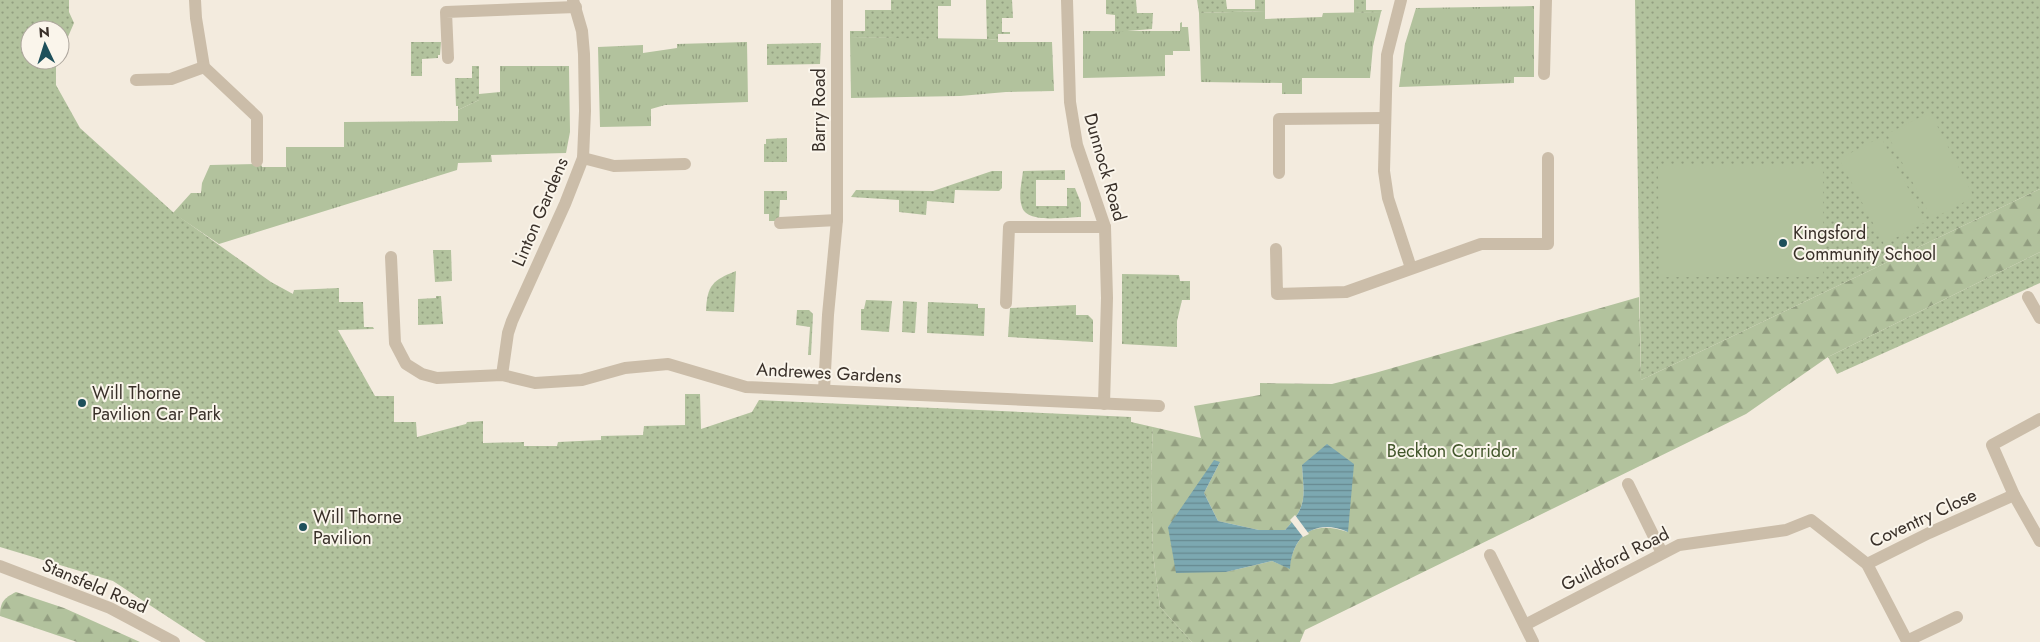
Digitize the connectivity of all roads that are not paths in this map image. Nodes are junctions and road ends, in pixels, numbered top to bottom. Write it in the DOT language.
graph roads {
  1 [pos="195,0"];
  2 [pos="837,0"];
  3 [pos="1067,0"];
  4 [pos="1401,0"];
  5 [pos="1546,0"];
  6 [pos="574,4"];
  7 [pos="448,58"];
  8 [pos="204,67"];
  9 [pos="1544,74"];
  10 [pos="136,80"];
  11 [pos="1384,118"];
  12 [pos="583,158"];
  13 [pos="1548,158"];
  14 [pos="257,161"];
  15 [pos="684,164"];
  16 [pos="1279,173"];
  17 [pos="837,220"];
  18 [pos="780,223"];
  19 [pos="1105,227"];
  20 [pos="1276,249"];
  21 [pos="390,257"];
  22 [pos="1411,268"];
  23 [pos="2028,296"];
  24 [pos="1006,304"];
  25 [pos="2040,318"];
  26 [pos="502,375"];
  27 [pos="824,390"];
  28 [pos="1104,404"];
  29 [pos="1160,406"];
  30 [pos="2040,419"];
  31 [pos="1628,484"];
  32 [pos="2014,495"];
  33 [pos="2040,541"];
  34 [pos="1662,553"];
  35 [pos="1490,555"];
  36 [pos="1867,564"];
  37 [pos="0,566"];
  38 [pos="1957,617"];
  39 [pos="1524,625"];
  40 [pos="174,642"];
  41 [pos="1533,642"];
  1 -- 8 [label="street"];
  2 -- 17 [label="street, Barry Road"];
  3 -- 19 [label="street, Dunnock Road"];
  4 -- 11 [label="street"];
  5 -- 9 [label="street"];
  6 -- 7 [label="street"];
  6 -- 12 [label="street, Linton Gardens"];
  8 -- 10 [label="street"];
  8 -- 14 [label="street"];
  11 -- 16 [label="street"];
  11 -- 22 [label="street"];
  12 -- 15 [label="street"];
  12 -- 26 [label="street, Linton Gardens"];
  13 -- 22 [label="street"];
  17 -- 18 [label="street"];
  17 -- 27 [label="street, Barry Road"];
  19 -- 24 [label="street"];
  19 -- 28 [label="street, Dunnock Road"];
  20 -- 22 [label="street"];
  21 -- 26 [label="street, Andrewes Gardens"];
  23 -- 25 [label="street"];
  26 -- 27 [label="street, Andrewes Gardens"];
  27 -- 28 [label="street, Andrewes Gardens"];
  28 -- 29 [label="street, Andrewes Gardens"];
  30 -- 32 [label="street"];
  31 -- 34 [label="street"];
  32 -- 33 [label="street"];
  32 -- 36 [label="street, Coventry Close"];
  34 -- 36 [label="street, Guildford Road"];
  34 -- 39 [label="street, Guildford Road"];
  35 -- 39 [label="street"];
  36 -- 38 [label="street, Coventry Close"];
  37 -- 40 [label="street, Stansfeld Road"];
  39 -- 41 [label="street"];
}
